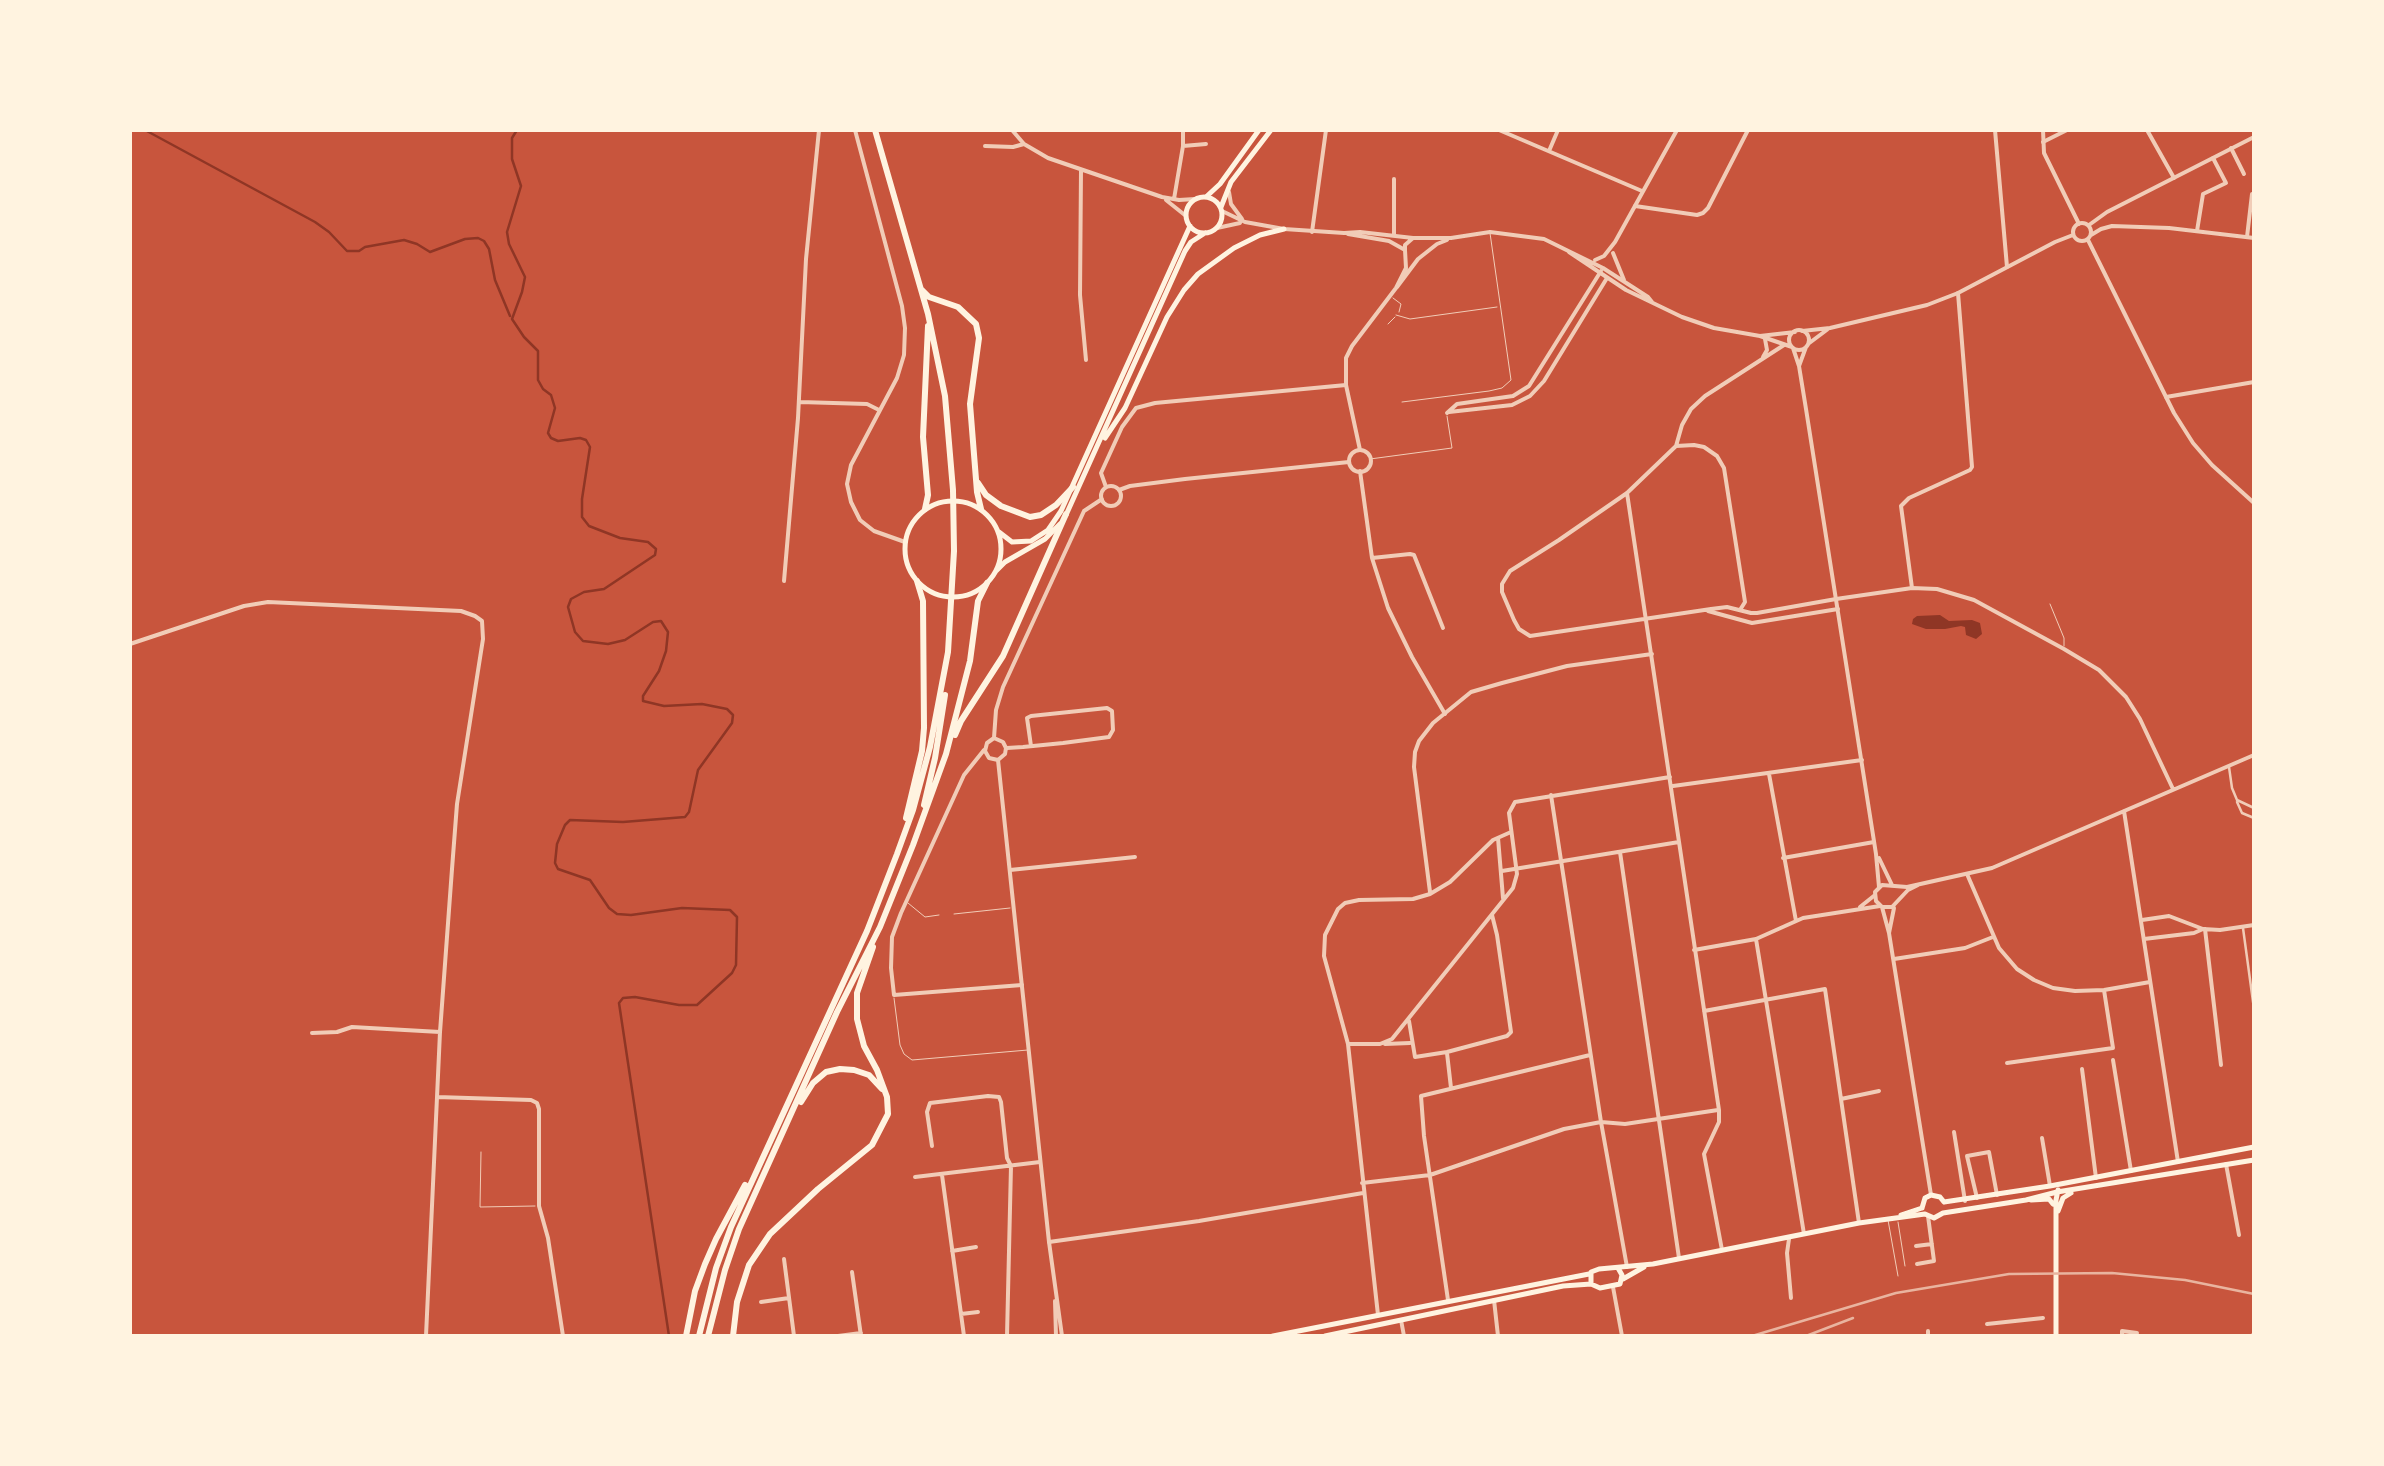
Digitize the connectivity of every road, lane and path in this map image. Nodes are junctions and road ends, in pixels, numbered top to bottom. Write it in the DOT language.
graph roads {
  1 [pos="819,130"];
  2 [pos="856,130"];
  3 [pos="874,130"];
  4 [pos="1012,130"];
  5 [pos="1183,130"];
  6 [pos="1259,130"];
  7 [pos="1271,130"];
  8 [pos="1326,130"];
  9 [pos="1499,130"];
  10 [pos="1558,130"];
  11 [pos="1677,130"];
  12 [pos="1748,130"];
  13 [pos="1995,130"];
  14 [pos="2043,130"];
  15 [pos="2067,130"];
  16 [pos="2147,130"];
  17 [pos="2254,137"];
  18 [pos="2043,142"];
  19 [pos="1024,144"];
  20 [pos="1206,144"];
  21 [pos="985,146"];
  22 [pos="1183,146"];
  23 [pos="2231,148"];
  24 [pos="1549,151"];
  25 [pos="2213,158"];
  26 [pos="1081,170"];
  27 [pos="2244,174"];
  28 [pos="1394,178"];
  29 [pos="2174,178"];
  30 [pos="1230,184"];
  31 [pos="1642,192"];
  32 [pos="2252,194"];
  33 [pos="1206,196"];
  34 [pos="1162,197"];
  35 [pos="1174,199"];
  36 [pos="1195,199"];
  37 [pos="1635,206"];
  38 [pos="1221,209"];
  39 [pos="1186,216"];
  40 [pos="1245,222"];
  41 [pos="2079,224"];
  42 [pos="2088,225"];
  43 [pos="1190,226"];
  44 [pos="1217,228"];
  45 [pos="1284,229"];
  46 [pos="2197,231"];
  47 [pos="1312,232"];
  48 [pos="1490,232"];
  49 [pos="1205,233"];
  50 [pos="1344,233"];
  51 [pos="1394,235"];
  52 [pos="2074,235"];
  53 [pos="2090,237"];
  54 [pos="2251,237"];
  55 [pos="1416,238"];
  56 [pos="1452,238"];
  57 [pos="1615,242"];
  58 [pos="1566,250"];
  59 [pos="1406,252"];
  60 [pos="1424,254"];
  61 [pos="1613,254"];
  62 [pos="1418,258"];
  63 [pos="1590,260"];
  64 [pos="2006,267"];
  65 [pos="1601,270"];
  66 [pos="1607,278"];
  67 [pos="1627,284"];
  68 [pos="1396,288"];
  69 [pos="921,289"];
  70 [pos="1958,292"];
  71 [pos="1390,296"];
  72 [pos="1652,302"];
  73 [pos="1500,306"];
  74 [pos="928,314"];
  75 [pos="1396,315"];
  76 [pos="1388,324"];
  77 [pos="1830,328"];
  78 [pos="1799,332"];
  79 [pos="1762,338"];
  80 [pos="1784,344"];
  81 [pos="1807,346"];
  82 [pos="1793,348"];
  83 [pos="1762,357"];
  84 [pos="1086,360"];
  85 [pos="1799,366"];
  86 [pos="2254,382"];
  87 [pos="1346,385"];
  88 [pos="2166,397"];
  89 [pos="799,402"];
  90 [pos="1402,402"];
  91 [pos="879,410"];
  92 [pos="1447,412"];
  93 [pos="1676,446"];
  94 [pos="1098,448"];
  95 [pos="1360,450"];
  96 [pos="1370,459"];
  97 [pos="1349,462"];
  98 [pos="1360,472"];
  99 [pos="976,475"];
  100 [pos="1074,486"];
  101 [pos="1106,488"];
  102 [pos="1120,490"];
  103 [pos="1627,493"];
  104 [pos="1102,498"];
  105 [pos="2254,503"];
  106 [pos="925,509"];
  107 [pos="981,509"];
  108 [pos="1066,514"];
  109 [pos="999,532"];
  110 [pos="905,542"];
  111 [pos="1372,558"];
  112 [pos="996,571"];
  113 [pos="784,581"];
  114 [pos="917,581"];
  115 [pos="987,583"];
  116 [pos="1912,588"];
  117 [pos="1836,599"];
  118 [pos="2050,604"];
  119 [pos="1727,607"];
  120 [pos="1838,609"];
  121 [pos="1704,610"];
  122 [pos="1740,610"];
  123 [pos="1726,614"];
  124 [pos="1645,620"];
  125 [pos="1443,628"];
  126 [pos="130,644"];
  127 [pos="2064,649"];
  128 [pos="948,652"];
  129 [pos="1652,654"];
  130 [pos="1445,714"];
  131 [pos="994,738"];
  132 [pos="1031,746"];
  133 [pos="1006,748"];
  134 [pos="985,749"];
  135 [pos="946,754"];
  136 [pos="2254,755"];
  137 [pos="989,758"];
  138 [pos="975,760"];
  139 [pos="998,760"];
  140 [pos="1862,760"];
  141 [pos="2228,766"];
  142 [pos="1768,774"];
  143 [pos="1670,777"];
  144 [pos="1671,786"];
  145 [pos="2173,789"];
  146 [pos="1550,795"];
  147 [pos="2237,800"];
  148 [pos="2254,808"];
  149 [pos="2124,811"];
  150 [pos="2254,818"];
  151 [pos="1510,832"];
  152 [pos="1498,837"];
  153 [pos="1679,842"];
  154 [pos="1874,842"];
  155 [pos="913,845"];
  156 [pos="1620,852"];
  157 [pos="897,854"];
  158 [pos="1876,854"];
  159 [pos="1134,858"];
  160 [pos="1784,858"];
  161 [pos="1560,862"];
  162 [pos="1517,868"];
  163 [pos="1010,870"];
  164 [pos="1502,871"];
  165 [pos="1967,874"];
  166 [pos="1918,885"];
  167 [pos="1879,886"];
  168 [pos="1893,886"];
  169 [pos="1430,894"];
  170 [pos="1874,895"];
  171 [pos="1504,898"];
  172 [pos="907,899"];
  173 [pos="1899,899"];
  174 [pos="1894,906"];
  175 [pos="1881,907"];
  176 [pos="1014,908"];
  177 [pos="1855,909"];
  178 [pos="954,914"];
  179 [pos="1492,915"];
  180 [pos="940,916"];
  181 [pos="1796,920"];
  182 [pos="2142,920"];
  183 [pos="2254,925"];
  184 [pos="2243,926"];
  185 [pos="880,927"];
  186 [pos="2204,929"];
  187 [pos="1890,932"];
  188 [pos="1993,937"];
  189 [pos="1756,939"];
  190 [pos="2144,940"];
  191 [pos="1694,950"];
  192 [pos="1894,959"];
  193 [pos="2150,982"];
  194 [pos="1022,985"];
  195 [pos="2104,990"];
  196 [pos="894,995"];
  197 [pos="1765,1000"];
  198 [pos="2254,1009"];
  199 [pos="1704,1011"];
  200 [pos="1408,1020"];
  201 [pos="440,1032"];
  202 [pos="312,1033"];
  203 [pos="1412,1043"];
  204 [pos="1348,1044"];
  205 [pos="1380,1044"];
  206 [pos="1029,1050"];
  207 [pos="1447,1052"];
  208 [pos="1590,1055"];
  209 [pos="2113,1060"];
  210 [pos="2007,1063"];
  211 [pos="2221,1065"];
  212 [pos="2082,1069"];
  213 [pos="1451,1088"];
  214 [pos="1879,1091"];
  215 [pos="888,1096"];
  216 [pos="437,1097"];
  217 [pos="1841,1099"];
  218 [pos="1719,1110"];
  219 [pos="1657,1119"];
  220 [pos="789,1120"];
  221 [pos="1600,1122"];
  222 [pos="1954,1132"];
  223 [pos="2042,1138"];
  224 [pos="932,1146"];
  225 [pos="2254,1148"];
  226 [pos="766,1149"];
  227 [pos="481,1152"];
  228 [pos="2254,1160"];
  229 [pos="1040,1162"];
  230 [pos="2178,1162"];
  231 [pos="2226,1164"];
  232 [pos="1011,1166"];
  233 [pos="2131,1171"];
  234 [pos="942,1175"];
  235 [pos="1430,1175"];
  236 [pos="915,1177"];
  237 [pos="2096,1178"];
  238 [pos="2078,1181"];
  239 [pos="1362,1183"];
  240 [pos="2050,1186"];
  241 [pos="2080,1189"];
  242 [pos="2057,1192"];
  243 [pos="1363,1193"];
  244 [pos="1931,1195"];
  245 [pos="1996,1195"];
  246 [pos="1977,1198"];
  247 [pos="2026,1200"];
  248 [pos="1965,1201"];
  249 [pos="1944,1202"];
  250 [pos="538,1206"];
  251 [pos="1925,1213"];
  252 [pos="1942,1213"];
  253 [pos="2056,1215"];
  254 [pos="1893,1219"];
  255 [pos="1859,1223"];
  256 [pos="1804,1234"];
  257 [pos="2239,1236"];
  258 [pos="1790,1237"];
  259 [pos="1049,1242"];
  260 [pos="1932,1244"];
  261 [pos="1916,1246"];
  262 [pos="976,1248"];
  263 [pos="1722,1250"];
  264 [pos="952,1251"];
  265 [pos="1679,1258"];
  266 [pos="784,1259"];
  267 [pos="1917,1264"];
  268 [pos="1647,1265"];
  269 [pos="1905,1266"];
  270 [pos="1628,1267"];
  271 [pos="1618,1268"];
  272 [pos="720,1269"];
  273 [pos="852,1272"];
  274 [pos="1590,1274"];
  275 [pos="1898,1276"];
  276 [pos="1623,1279"];
  277 [pos="1590,1284"];
  278 [pos="1610,1287"];
  279 [pos="789,1298"];
  280 [pos="1791,1298"];
  281 [pos="1494,1300"];
  282 [pos="1448,1301"];
  283 [pos="761,1302"];
  284 [pos="978,1312"];
  285 [pos="960,1314"];
  286 [pos="1378,1316"];
  287 [pos="2043,1318"];
  288 [pos="1401,1320"];
  289 [pos="1987,1324"];
  290 [pos="2056,1333"];
  291 [pos="2138,1333"];
  292 [pos="861,1334"];
  293 [pos="426,1336"];
  294 [pos="563,1336"];
  295 [pos="686,1336"];
  296 [pos="699,1336"];
  297 [pos="708,1336"];
  298 [pos="733,1336"];
  299 [pos="794,1336"];
  300 [pos="838,1336"];
  301 [pos="964,1336"];
  302 [pos="1008,1336"];
  303 [pos="1059,1336"];
  304 [pos="1274,1336"];
  305 [pos="1324,1336"];
  306 [pos="1404,1336"];
  307 [pos="1498,1336"];
  308 [pos="1622,1336"];
  309 [pos="2122,1336"];
  1 -- 89 [label="street"];
  2 -- 91 [label="street"];
  3 -- 69 [label="highway"];
  4 -- 19 [label="street"];
  5 -- 22 [label="street"];
  6 -- 33 [label="main road"];
  7 -- 30 [label="main road"];
  8 -- 47 [label="street"];
  9 -- 24 [label="street"];
  10 -- 24 [label="street"];
  11 -- 31 [label="street"];
  12 -- 37 [label="street"];
  13 -- 64 [label="street"];
  14 -- 18 [label="street"];
  15 -- 18 [label="street"];
  16 -- 29 [label="street"];
  17 -- 23 [label="street"];
  18 -- 41 [label="street"];
  19 -- 21 [label="street"];
  19 -- 26 [label="street"];
  20 -- 22 [label="street"];
  22 -- 35 [label="street"];
  23 -- 25 [label="street"];
  23 -- 27 [label="street"];
  24 -- 31 [label="street"];
  25 -- 29 [label="street"];
  25 -- 46 [label="street"];
  26 -- 34 [label="street"];
  26 -- 84 [label="street"];
  28 -- 51 [label="street"];
  29 -- 42 [label="street"];
  30 -- 38 [label="main road"];
  30 -- 40 [label="street"];
  31 -- 37 [label="street"];
  32 -- 54 [label="street"];
  33 -- 36 [label="main road"];
  33 -- 38 [label="main road"];
  34 -- 35 [label="street"];
  34 -- 39 [label="street"];
  35 -- 36 [label="street"];
  36 -- 39 [label="main road"];
  37 -- 57 [label="street"];
  38 -- 40 [label="street"];
  38 -- 44 [label="main road"];
  39 -- 43 [label="main road"];
  40 -- 44 [label="street"];
  40 -- 45 [label="street"];
  41 -- 42 [label="street"];
  41 -- 52 [label="street"];
  42 -- 53 [label="street"];
  43 -- 49 [label="main road"];
  43 -- 100 [label="main road"];
  44 -- 49 [label="main road"];
  45 -- 47 [label="street"];
  45 -- 94 [label="main road"];
  46 -- 53 [label="street"];
  46 -- 54 [label="street"];
  47 -- 50 [label="street"];
  48 -- 56 [label="street"];
  48 -- 58 [label="street"];
  48 -- 73 [label="lane"];
  49 -- 94 [label="main road"];
  50 -- 51 [label="street"];
  50 -- 59 [label="street"];
  51 -- 55 [label="street"];
  52 -- 53 [label="street"];
  52 -- 64 [label="street"];
  53 -- 88 [label="street"];
  55 -- 56 [label="street"];
  55 -- 59 [label="street"];
  55 -- 60 [label="street"];
  56 -- 60 [label="street"];
  57 -- 61 [label="street"];
  57 -- 63 [label="street"];
  58 -- 63 [label="street"];
  58 -- 65 [label="street"];
  59 -- 62 [label="street"];
  59 -- 68 [label="street"];
  60 -- 62 [label="street"];
  61 -- 65 [label="street"];
  61 -- 67 [label="street"];
  62 -- 68 [label="street"];
  63 -- 65 [label="street"];
  64 -- 70 [label="street"];
  65 -- 66 [label="street"];
  65 -- 67 [label="street"];
  65 -- 92 [label="street"];
  66 -- 72 [label="street"];
  66 -- 92 [label="street"];
  67 -- 72 [label="street"];
  68 -- 71 [label="street"];
  69 -- 74 [label="highway"];
  69 -- 99 [label="highway"];
  70 -- 77 [label="street"];
  70 -- 116 [label="street"];
  71 -- 75 [label="lane"];
  71 -- 87 [label="street"];
  72 -- 79 [label="street"];
  73 -- 75 [label="lane"];
  73 -- 90 [label="lane"];
  74 -- 106 [label="highway"];
  74 -- 128 [label="highway"];
  75 -- 76 [label="lane"];
  77 -- 78 [label="street"];
  77 -- 81 [label="street"];
  78 -- 79 [label="street"];
  78 -- 81 [label="street"];
  78 -- 82 [label="street"];
  79 -- 80 [label="street"];
  79 -- 83 [label="street"];
  80 -- 82 [label="street"];
  80 -- 83 [label="street"];
  81 -- 82 [label="street"];
  81 -- 85 [label="street"];
  82 -- 85 [label="street"];
  83 -- 93 [label="street"];
  85 -- 117 [label="street"];
  86 -- 88 [label="street"];
  87 -- 95 [label="street"];
  87 -- 101 [label="street"];
  88 -- 105 [label="street"];
  89 -- 91 [label="street"];
  89 -- 113 [label="street"];
  91 -- 110 [label="street"];
  92 -- 96 [label="lane"];
  93 -- 103 [label="street"];
  93 -- 122 [label="street"];
  94 -- 108 [label="main road"];
  95 -- 96 [label="street"];
  95 -- 97 [label="street"];
  96 -- 98 [label="street"];
  97 -- 98 [label="street"];
  97 -- 102 [label="street"];
  98 -- 111 [label="street"];
  99 -- 100 [label="highway"];
  99 -- 107 [label="highway"];
  100 -- 109 [label="main road"];
  101 -- 102 [label="street"];
  101 -- 104 [label="street"];
  102 -- 104 [label="street"];
  103 -- 124 [label="street"];
  103 -- 124 [label="street"];
  104 -- 131 [label="street"];
  106 -- 107 [label="main road"];
  106 -- 110 [label="main road"];
  107 -- 109 [label="main road"];
  108 -- 112 [label="main road"];
  108 -- 135 [label="highway"];
  109 -- 112 [label="main road"];
  110 -- 114 [label="main road"];
  111 -- 125 [label="street"];
  111 -- 130 [label="street"];
  112 -- 115 [label="main road"];
  114 -- 115 [label="main road"];
  114 -- 157 [label="highway"];
  115 -- 135 [label="highway"];
  116 -- 117 [label="street"];
  116 -- 127 [label="street"];
  117 -- 120 [label="street"];
  117 -- 122 [label="street"];
  118 -- 127 [label="lane"];
  119 -- 121 [label="street"];
  119 -- 122 [label="street"];
  119 -- 123 [label="street"];
  120 -- 123 [label="street"];
  120 -- 140 [label="street"];
  121 -- 123 [label="street"];
  121 -- 124 [label="street"];
  124 -- 129 [label="street"];
  126 -- 201 [label="street"];
  127 -- 145 [label="street"];
  128 -- 155 [label="highway"];
  128 -- 157 [label="highway"];
  129 -- 130 [label="street"];
  129 -- 143 [label="street"];
  130 -- 169 [label="street"];
  131 -- 133 [label="street"];
  131 -- 134 [label="street"];
  132 -- 132 [label="street"];
  132 -- 133 [label="street"];
  133 -- 139 [label="street"];
  134 -- 137 [label="street"];
  134 -- 138 [label="street"];
  135 -- 155 [label="highway"];
  136 -- 141 [label="street"];
  137 -- 138 [label="street"];
  137 -- 139 [label="street"];
  138 -- 172 [label="street"];
  139 -- 163 [label="street"];
  140 -- 142 [label="street"];
  140 -- 154 [label="street"];
  141 -- 145 [label="street"];
  141 -- 147 [label="street"];
  142 -- 144 [label="street"];
  142 -- 160 [label="street"];
  143 -- 144 [label="street"];
  143 -- 146 [label="street"];
  144 -- 153 [label="street"];
  145 -- 149 [label="street"];
  146 -- 151 [label="street"];
  146 -- 161 [label="street"];
  147 -- 148 [label="street"];
  147 -- 150 [label="street"];
  149 -- 165 [label="street"];
  149 -- 182 [label="street"];
  151 -- 152 [label="street"];
  151 -- 162 [label="street"];
  152 -- 164 [label="street"];
  152 -- 169 [label="street"];
  153 -- 156 [label="street"];
  153 -- 191 [label="street"];
  154 -- 158 [label="street"];
  154 -- 160 [label="street"];
  155 -- 185 [label="highway"];
  156 -- 161 [label="street"];
  156 -- 219 [label="street"];
  157 -- 226 [label="highway"];
  158 -- 167 [label="street"];
  158 -- 168 [label="street"];
  159 -- 163 [label="street"];
  160 -- 181 [label="street"];
  161 -- 162 [label="street"];
  161 -- 208 [label="street"];
  162 -- 164 [label="street"];
  162 -- 171 [label="street"];
  163 -- 176 [label="street"];
  164 -- 171 [label="street"];
  165 -- 166 [label="street"];
  165 -- 188 [label="street"];
  166 -- 168 [label="street"];
  166 -- 173 [label="street"];
  167 -- 168 [label="street"];
  167 -- 170 [label="street"];
  168 -- 173 [label="street"];
  169 -- 204 [label="street"];
  170 -- 175 [label="street"];
  170 -- 177 [label="street"];
  171 -- 179 [label="street"];
  172 -- 180 [label="lane"];
  172 -- 196 [label="street"];
  173 -- 174 [label="street"];
  174 -- 175 [label="street"];
  174 -- 187 [label="street"];
  175 -- 177 [label="street"];
  175 -- 187 [label="street"];
  176 -- 178 [label="lane"];
  176 -- 194 [label="street"];
  177 -- 181 [label="street"];
  179 -- 200 [label="street"];
  179 -- 207 [label="street"];
  181 -- 189 [label="street"];
  182 -- 186 [label="street"];
  182 -- 190 [label="street"];
  183 -- 184 [label="street"];
  184 -- 186 [label="street"];
  184 -- 198 [label="street"];
  185 -- 215 [label="highway"];
  185 -- 220 [label="highway"];
  186 -- 190 [label="street"];
  186 -- 211 [label="street"];
  187 -- 192 [label="street"];
  188 -- 192 [label="street"];
  188 -- 195 [label="street"];
  189 -- 191 [label="street"];
  189 -- 197 [label="street"];
  190 -- 193 [label="street"];
  191 -- 199 [label="street"];
  192 -- 244 [label="street"];
  193 -- 195 [label="street"];
  193 -- 230 [label="street"];
  194 -- 196 [label="street"];
  194 -- 206 [label="street"];
  195 -- 210 [label="street"];
  196 -- 206 [label="lane"];
  197 -- 199 [label="street"];
  197 -- 217 [label="street"];
  197 -- 256 [label="street"];
  199 -- 218 [label="street"];
  200 -- 203 [label="street"];
  200 -- 205 [label="street"];
  201 -- 202 [label="street"];
  201 -- 216 [label="street"];
  203 -- 205 [label="street"];
  203 -- 207 [label="street"];
  204 -- 205 [label="street"];
  204 -- 239 [label="street"];
  206 -- 229 [label="street"];
  207 -- 213 [label="street"];
  208 -- 213 [label="street"];
  208 -- 221 [label="street"];
  209 -- 233 [label="street"];
  212 -- 237 [label="street"];
  213 -- 235 [label="street"];
  214 -- 217 [label="street"];
  215 -- 220 [label="highway"];
  215 -- 298 [label="highway"];
  216 -- 250 [label="street"];
  216 -- 293 [label="street"];
  217 -- 255 [label="street"];
  218 -- 219 [label="street"];
  218 -- 263 [label="street"];
  219 -- 221 [label="street"];
  219 -- 265 [label="street"];
  220 -- 272 [label="highway"];
  221 -- 235 [label="street"];
  221 -- 270 [label="street"];
  222 -- 248 [label="street"];
  223 -- 240 [label="street"];
  224 -- 232 [label="street"];
  225 -- 230 [label="main road"];
  226 -- 272 [label="highway"];
  226 -- 295 [label="highway"];
  227 -- 250 [label="lane"];
  228 -- 231 [label="main road"];
  229 -- 232 [label="street"];
  229 -- 259 [label="street"];
  230 -- 233 [label="main road"];
  231 -- 241 [label="main road"];
  231 -- 257 [label="street"];
  232 -- 234 [label="street"];
  232 -- 302 [label="street"];
  233 -- 237 [label="main road"];
  234 -- 236 [label="street"];
  234 -- 264 [label="street"];
  235 -- 239 [label="street"];
  235 -- 282 [label="street"];
  237 -- 238 [label="main road"];
  238 -- 240 [label="main road"];
  238 -- 242 [label="main road"];
  239 -- 243 [label="street"];
  240 -- 245 [label="main road"];
  241 -- 242 [label="main road"];
  241 -- 253 [label="main road"];
  242 -- 247 [label="main road"];
  242 -- 253 [label="main road"];
  243 -- 259 [label="street"];
  243 -- 286 [label="street"];
  244 -- 249 [label="main road"];
  244 -- 251 [label="main road"];
  245 -- 246 [label="main road"];
  245 -- 246 [label="street"];
  246 -- 248 [label="main road"];
  247 -- 252 [label="main road"];
  247 -- 253 [label="main road"];
  248 -- 249 [label="main road"];
  249 -- 252 [label="main road"];
  250 -- 294 [label="street"];
  251 -- 252 [label="main road"];
  251 -- 254 [label="main road"];
  251 -- 260 [label="street"];
  253 -- 290 [label="main road"];
  254 -- 255 [label="main road"];
  254 -- 269 [label="lane"];
  254 -- 275 [label="lane"];
  255 -- 256 [label="main road"];
  256 -- 258 [label="main road"];
  258 -- 263 [label="main road"];
  258 -- 280 [label="street"];
  259 -- 303 [label="street"];
  260 -- 261 [label="street"];
  260 -- 267 [label="street"];
  262 -- 264 [label="street"];
  263 -- 265 [label="main road"];
  264 -- 285 [label="street"];
  265 -- 268 [label="main road"];
  266 -- 279 [label="street"];
  268 -- 270 [label="main road"];
  268 -- 276 [label="main road"];
  270 -- 271 [label="main road"];
  271 -- 274 [label="main road"];
  271 -- 276 [label="main road"];
  272 -- 296 [label="highway"];
  272 -- 297 [label="highway"];
  273 -- 292 [label="street"];
  274 -- 277 [label="main road"];
  274 -- 282 [label="main road"];
  276 -- 278 [label="main road"];
  277 -- 278 [label="main road"];
  277 -- 281 [label="main road"];
  278 -- 308 [label="street"];
  279 -- 283 [label="street"];
  279 -- 299 [label="street"];
  281 -- 288 [label="main road"];
  281 -- 307 [label="street"];
  282 -- 286 [label="main road"];
  284 -- 285 [label="street"];
  285 -- 301 [label="street"];
  286 -- 304 [label="main road"];
  287 -- 289 [label="street"];
  288 -- 305 [label="main road"];
  288 -- 306 [label="street"];
  291 -- 309 [label="street"];
  292 -- 300 [label="street"];
}
